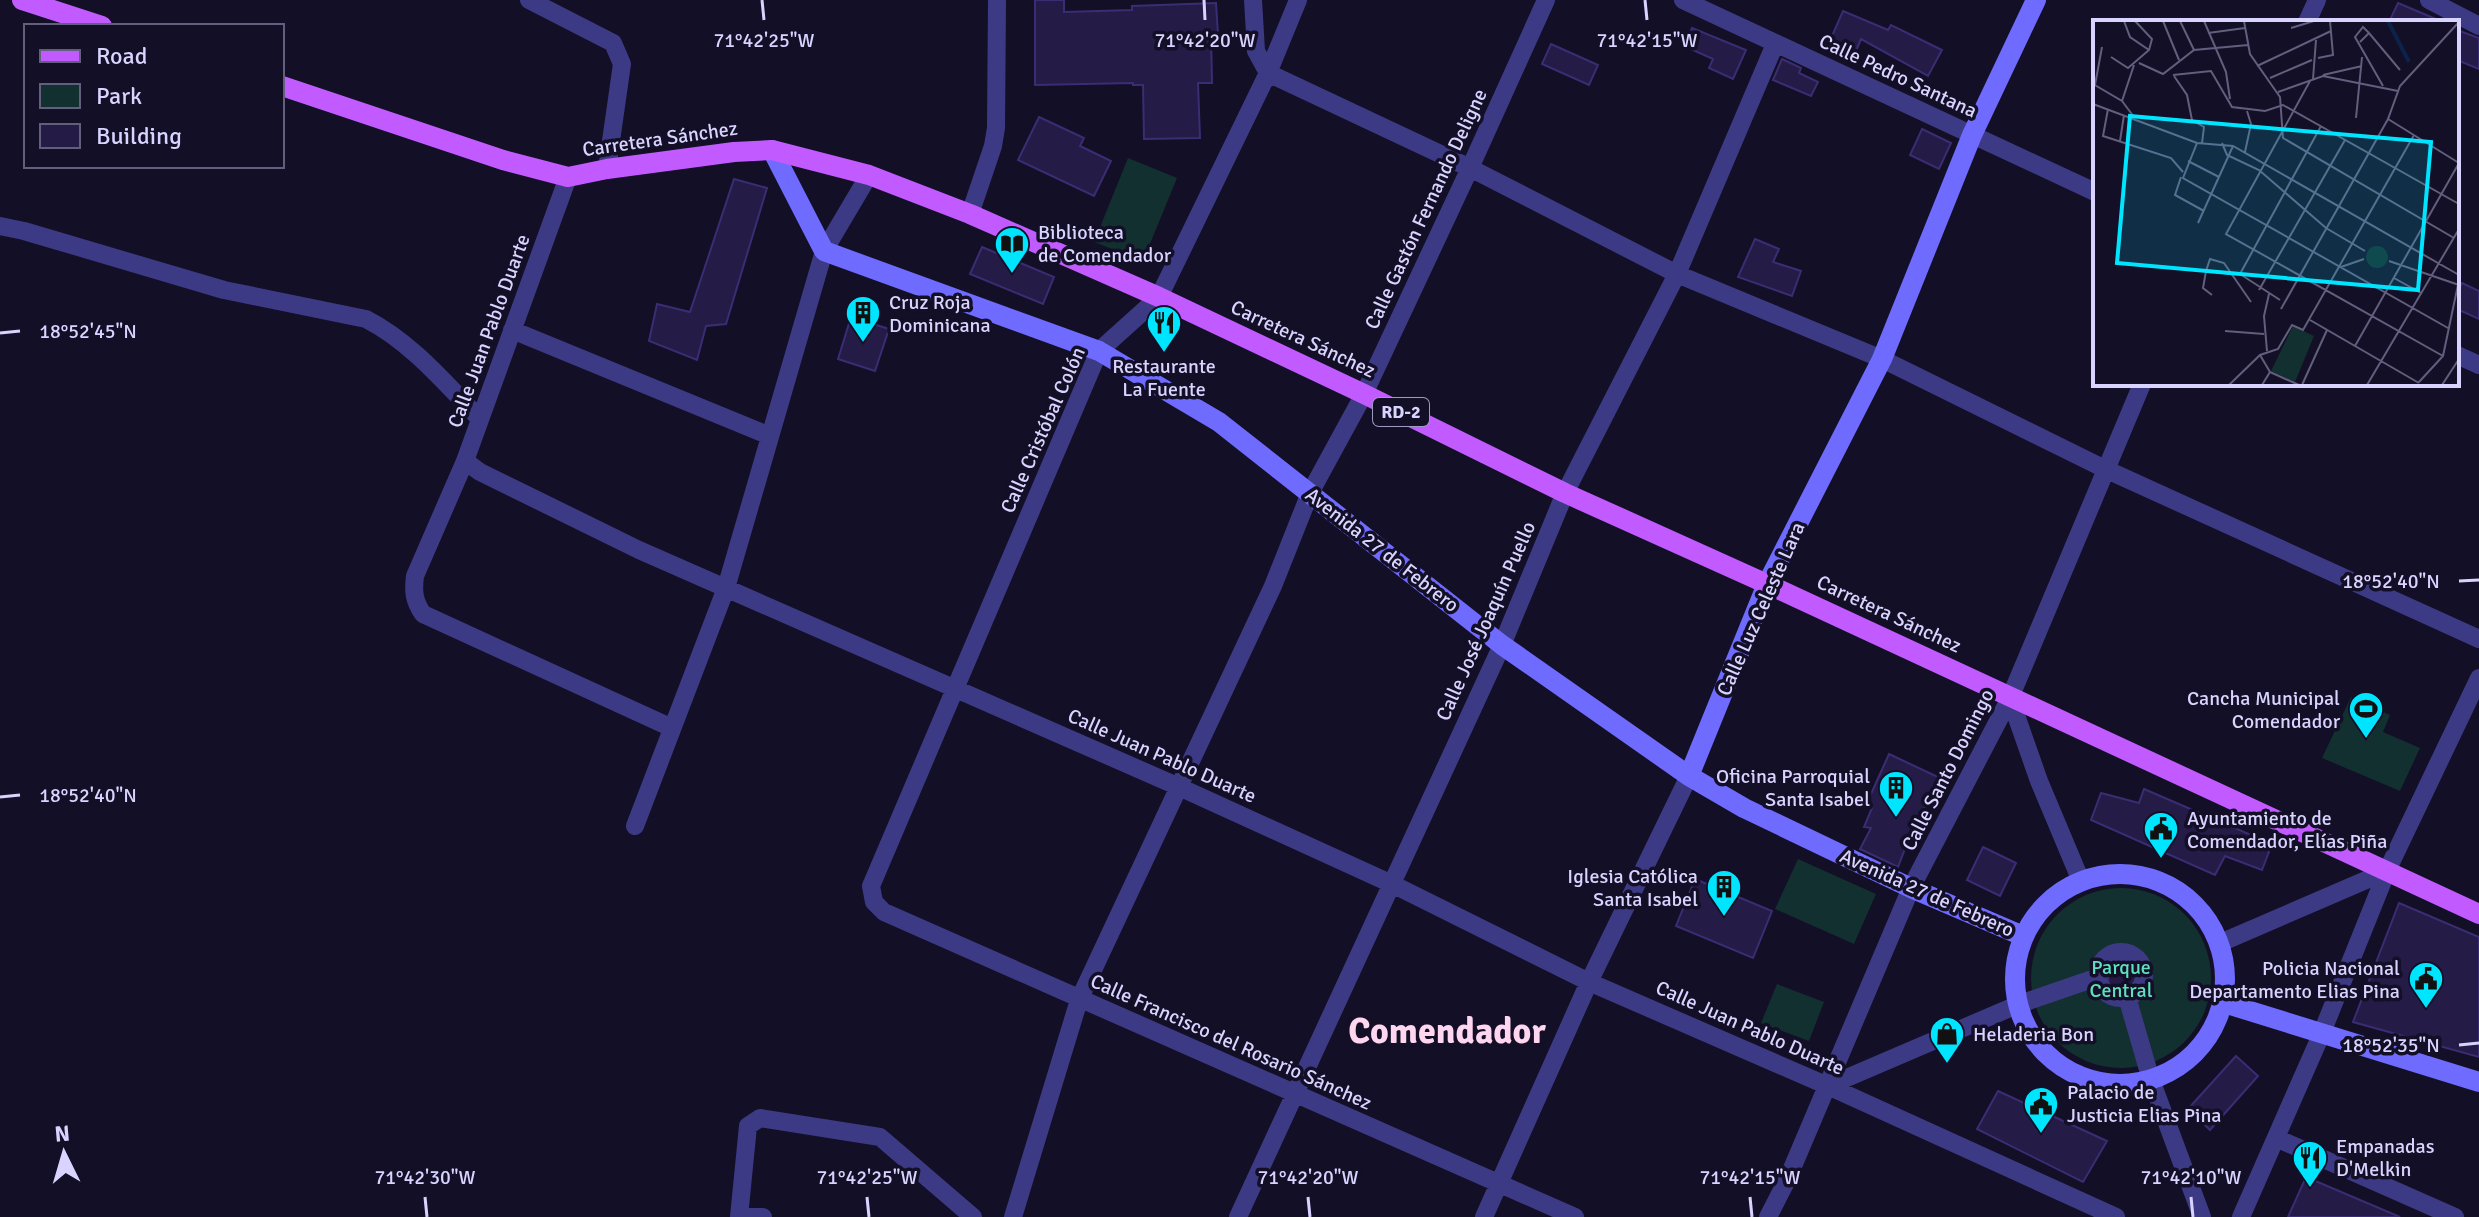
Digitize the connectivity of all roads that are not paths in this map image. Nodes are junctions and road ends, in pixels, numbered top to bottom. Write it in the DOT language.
graph roads {
  1 [pos="529,0"];
  2 [pos="997,0"];
  3 [pos="1253,0"];
  4 [pos="1298,0"];
  5 [pos="1546,0"];
  6 [pos="1683,0"];
  7 [pos="2036,0"];
  8 [pos="2317,0"];
  9 [pos="2429,0"];
  10 [pos="33,2"];
  11 [pos="2308,20"];
  12 [pos="96,24"];
  13 [pos="2479,26"];
  14 [pos="1775,44"];
  15 [pos="1268,73"];
  16 [pos="284,87"];
  17 [pos="1972,135"];
  18 [pos="772,150"];
  19 [pos="1470,168"];
  20 [pos="607,169"];
  21 [pos="869,175"];
  22 [pos="568,177"];
  23 [pos="2093,191"];
  24 [pos="970,214"];
  25 [pos="0,226"];
  26 [pos="824,251"];
  27 [pos="1677,274"];
  28 [pos="1159,297"];
  29 [pos="512,330"];
  30 [pos="1099,351"];
  31 [pos="2459,356"];
  32 [pos="1882,359"];
  33 [pos="2479,365"];
  34 [pos="2141,386"];
  35 [pos="1364,394"];
  36 [pos="480,419"];
  37 [pos="770,436"];
  38 [pos="465,461"];
  39 [pos="2105,469"];
  40 [pos="1310,493"];
  41 [pos="1565,493"];
  42 [pos="1767,584"];
  43 [pos="726,588"];
  44 [pos="2479,639"];
  45 [pos="1502,645"];
  46 [pos="2479,678"];
  47 [pos="954,689"];
  48 [pos="2010,698"];
  49 [pos="672,728"];
  50 [pos="1689,776"];
  51 [pos="1177,786"];
  52 [pos="635,826"];
  53 [pos="2387,871"];
  54 [pos="2081,881"];
  55 [pos="1392,884"];
  56 [pos="1911,888"];
  57 [pos="874,902"];
  58 [pos="2479,914"];
  59 [pos="2023,936"];
  60 [pos="2220,943"];
  61 [pos="2098,977"];
  62 [pos="1589,982"];
  63 [pos="2127,997"];
  64 [pos="1079,1000"];
  65 [pos="2224,1003"];
  66 [pos="2017,1005"];
  67 [pos="2321,1035"];
  68 [pos="2151,1080"];
  69 [pos="2479,1082"];
  70 [pos="1828,1086"];
  71 [pos="1297,1095"];
  72 [pos="2276,1138"];
  73 [pos="1498,1183"];
  74 [pos="739,1217"];
  75 [pos="747,1217"];
  76 [pos="763,1217"];
  77 [pos="973,1217"];
  78 [pos="1013,1217"];
  79 [pos="1238,1217"];
  80 [pos="1484,1217"];
  81 [pos="1575,1217"];
  82 [pos="1768,1217"];
  83 [pos="2116,1217"];
  84 [pos="2202,1217"];
  85 [pos="2241,1217"];
  86 [pos="2455,1217"];
  1 -- 20 [label="street"];
  2 -- 24 [label="street"];
  3 -- 15 [label="street"];
  4 -- 15 [label="street, Calle Cristóbal Colón"];
  5 -- 19 [label="street, Calle Gastón Fernando Deligne"];
  6 -- 14 [label="street, Calle Pedro Santana"];
  7 -- 17 [label="street, Calle Luz Celeste Lara"];
  8 -- 11 [label="street"];
  9 -- 13 [label="street"];
  10 -- 12 [label="main road"];
  14 -- 17 [label="street, Calle Pedro Santana"];
  14 -- 27 [label="street, Calle José Joaquín Puello"];
  15 -- 19 [label="street"];
  15 -- 28 [label="street, Calle Cristóbal Colón"];
  16 -- 22 [label="main road, Carretera Sánchez / RD-2"];
  17 -- 23 [label="street, Calle Pedro Santana"];
  17 -- 32 [label="street, Calle Luz Celeste Lara"];
  18 -- 20 [label="main road, Carretera Sánchez / RD-2"];
  18 -- 21 [label="main road, Carretera Sánchez / RD-2"];
  18 -- 26 [label="street"];
  19 -- 27 [label="street"];
  19 -- 35 [label="street, Calle Gastón Fernando Deligne"];
  20 -- 22 [label="main road, Carretera Sánchez / RD-2"];
  21 -- 24 [label="main road, Carretera Sánchez / RD-2"];
  21 -- 26 [label="street"];
  22 -- 29 [label="street, Calle Juan Pablo Duarte"];
  24 -- 28 [label="main road, Carretera Sánchez / RD-2"];
  25 -- 36 [label="street"];
  26 -- 30 [label="street, Avenida 27 de Febrero"];
  26 -- 37 [label="street"];
  27 -- 32 [label="street"];
  27 -- 41 [label="street, Calle José Joaquín Puello"];
  28 -- 30 [label="street, Calle Cristóbal Colón"];
  28 -- 35 [label="main road, Carretera Sánchez / RD-2"];
  29 -- 36 [label="street, Calle Juan Pablo Duarte"];
  29 -- 37 [label="street"];
  30 -- 40 [label="street, Avenida 27 de Febrero"];
  30 -- 47 [label="street, Calle Cristóbal Colón"];
  31 -- 33 [label="street"];
  32 -- 39 [label="street"];
  32 -- 42 [label="street, Calle Luz Celeste Lara"];
  34 -- 39 [label="street, Calle Santo Domingo"];
  35 -- 40 [label="street, Calle Gastón Fernando Deligne"];
  35 -- 41 [label="main road, Carretera Sánchez / RD-2"];
  36 -- 38 [label="street, Calle Juan Pablo Duarte"];
  37 -- 43 [label="street"];
  38 -- 43 [label="street, Calle Juan Pablo Duarte"];
  38 -- 49 [label="street"];
  39 -- 44 [label="street"];
  39 -- 48 [label="street, Calle Santo Domingo"];
  40 -- 45 [label="street, Avenida 27 de Febrero"];
  40 -- 51 [label="street, Calle Gastón Fernando Deligne"];
  41 -- 42 [label="main road, Carretera Sánchez / RD-2"];
  41 -- 45 [label="street, Calle José Joaquín Puello"];
  42 -- 48 [label="main road, Carretera Sánchez / RD-2"];
  42 -- 50 [label="street, Calle Luz Celeste Lara"];
  43 -- 47 [label="street, Calle Juan Pablo Duarte"];
  43 -- 49 [label="street"];
  45 -- 50 [label="street, Avenida 27 de Febrero"];
  45 -- 55 [label="street, Calle José Joaquín Puello"];
  46 -- 53 [label="street"];
  47 -- 51 [label="street, Calle Juan Pablo Duarte"];
  47 -- 57 [label="street, Calle Cristóbal Colón"];
  48 -- 53 [label="main road, Carretera Sánchez / RD-2"];
  48 -- 54 [label="street"];
  48 -- 56 [label="street, Calle Santo Domingo"];
  49 -- 52 [label="street"];
  50 -- 56 [label="street, Avenida 27 de Febrero"];
  50 -- 62 [label="street, Calle Luz Celeste Lara"];
  51 -- 55 [label="street, Calle Juan Pablo Duarte"];
  51 -- 64 [label="street, Calle Gastón Fernando Deligne"];
  53 -- 58 [label="main road, Carretera Sánchez / RD-2"];
  53 -- 60 [label="street"];
  53 -- 67 [label="street"];
  54 -- 59 [label="street"];
  54 -- 60 [label="street"];
  55 -- 62 [label="street, Calle Juan Pablo Duarte"];
  55 -- 71 [label="street, Calle José Joaquín Puello"];
  56 -- 59 [label="street, Avenida 27 de Febrero"];
  56 -- 70 [label="street, Calle Santo Domingo"];
  57 -- 64 [label="street, Calle Francisco del Rosario Sánchez"];
  59 -- 66 [label="street"];
  60 -- 65 [label="street"];
  61 -- 63 [label="street"];
  61 -- 63 [label="street"];
  61 -- 66 [label="street"];
  62 -- 70 [label="street, Calle Juan Pablo Duarte"];
  62 -- 73 [label="street, Calle Luz Celeste Lara"];
  63 -- 68 [label="street"];
  64 -- 71 [label="street, Calle Francisco del Rosario Sánchez"];
  64 -- 78 [label="street, Calle Gastón Fernando Deligne"];
  65 -- 67 [label="street"];
  65 -- 68 [label="street"];
  66 -- 68 [label="street"];
  66 -- 70 [label="street"];
  67 -- 69 [label="street"];
  67 -- 72 [label="street"];
  68 -- 84 [label="street"];
  70 -- 82 [label="street, Calle Santo Domingo"];
  70 -- 83 [label="street, Calle Juan Pablo Duarte"];
  71 -- 73 [label="street, Calle Francisco del Rosario Sánchez"];
  71 -- 79 [label="street, Calle José Joaquín Puello"];
  72 -- 85 [label="street"];
  72 -- 86 [label="street"];
  73 -- 80 [label="street, Calle Luz Celeste Lara"];
  73 -- 81 [label="street, Calle Francisco del Rosario Sánchez"];
  74 -- 77 [label="street"];
  75 -- 76 [label="street"];
}
